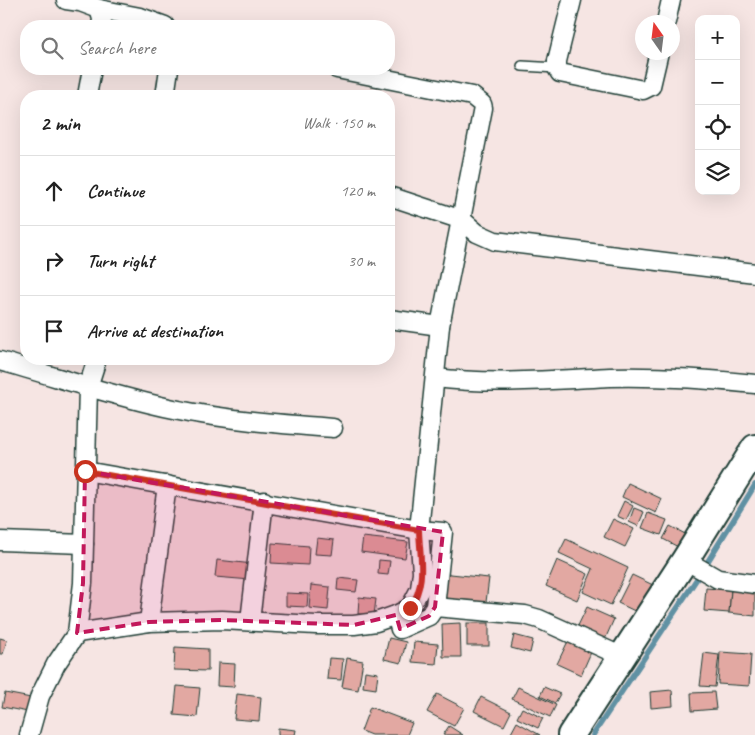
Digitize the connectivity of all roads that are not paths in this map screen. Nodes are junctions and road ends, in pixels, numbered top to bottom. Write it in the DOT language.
graph roads {
  1 [pos="66,0"];
  2 [pos="572,0"];
  3 [pos="671,0"];
  4 [pos="668,15"];
  5 [pos="100,18"];
  6 [pos="148,20"];
  7 [pos="657,60"];
  8 [pos="522,66"];
  9 [pos="557,68"];
  10 [pos="91,75"];
  11 [pos="168,75"];
  12 [pos="367,75"];
  13 [pos="88,90"];
  14 [pos="166,90"];
  15 [pos="395,198"];
  16 [pos="462,220"];
  17 [pos="755,273"];
  18 [pos="395,320"];
  19 [pos="440,326"];
  20 [pos="0,362"];
  21 [pos="95,365"];
  22 [pos="435,378"];
  23 [pos="755,384"];
  24 [pos="88,387"];
  25 [pos="333,428"];
  26 [pos="755,448"];
  27 [pos="85,471"];
  28 [pos="167,485"];
  29 [pos="264,501"];
  30 [pos="419,530"];
  31 [pos="0,541"];
  32 [pos="84,544"];
  33 [pos="685,560"];
  34 [pos="755,584"];
  35 [pos="434,607"];
  36 [pos="396,616"];
  37 [pos="250,621"];
  38 [pos="149,622"];
  39 [pos="77,633"];
  40 [pos="623,658"];
  41 [pos="29,735"];
  42 [pos="571,735"];
  1 -- 5 [label="street"];
  2 -- 9 [label="street"];
  3 -- 4 [label="street"];
  5 -- 6 [label="street"];
  7 -- 9 [label="street"];
  8 -- 9 [label="lane"];
  10 -- 13 [label="street"];
  11 -- 14 [label="street"];
  12 -- 16 [label="street"];
  15 -- 16 [label="street"];
  16 -- 17 [label="street"];
  16 -- 19 [label="street"];
  18 -- 19 [label="street"];
  19 -- 22 [label="street"];
  20 -- 24 [label="street"];
  21 -- 24 [label="street"];
  22 -- 23 [label="street"];
  22 -- 30 [label="street"];
  24 -- 25 [label="street"];
  24 -- 27 [label="street"];
  26 -- 33 [label="street"];
  27 -- 28 [label="street"];
  27 -- 32 [label="street"];
  28 -- 29 [label="street"];
  28 -- 38 [label="street"];
  29 -- 30 [label="street"];
  29 -- 37 [label="street"];
  30 -- 35 [label="street"];
  30 -- 36 [label="street"];
  31 -- 32 [label="street"];
  32 -- 39 [label="street"];
  33 -- 34 [label="street"];
  33 -- 40 [label="street"];
  35 -- 36 [label="street"];
  35 -- 40 [label="street"];
  36 -- 37 [label="street"];
  37 -- 38 [label="street"];
  38 -- 39 [label="street"];
  39 -- 41 [label="street"];
  40 -- 42 [label="street"];
}
